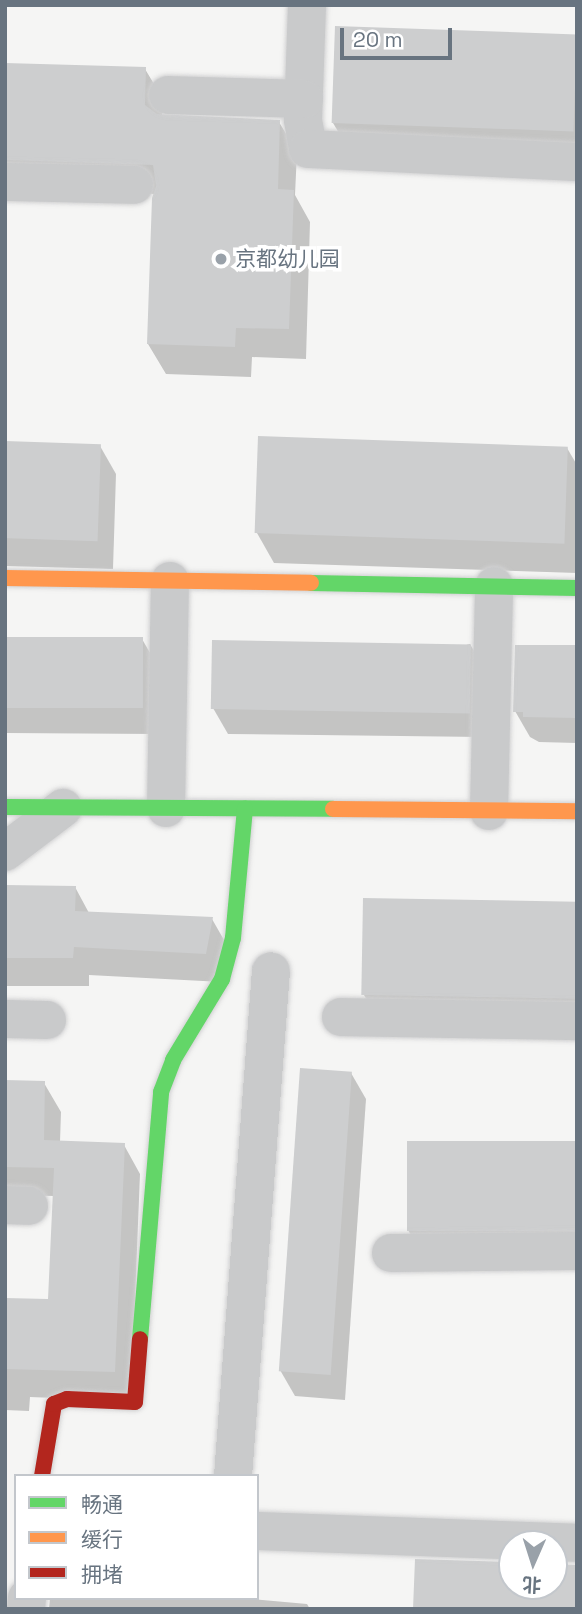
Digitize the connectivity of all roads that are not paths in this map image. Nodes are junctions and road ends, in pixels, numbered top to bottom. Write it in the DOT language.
graph roads {
  1 [pos="307,5"];
  2 [pos="168,94"];
  3 [pos="304,99"];
  4 [pos="577,162"];
  5 [pos="5,182"];
  6 [pos="134,185"];
  7 [pos="5,578"];
  8 [pos="170,580"];
  9 [pos="494,586"];
  10 [pos="577,588"];
  11 [pos="5,807"];
  12 [pos="62,808"];
  13 [pos="166,808"];
  14 [pos="245,809"];
  15 [pos="489,811"];
  16 [pos="577,811"];
  17 [pos="5,852"];
  18 [pos="271,971"];
  19 [pos="341,1017"];
  20 [pos="5,1019"];
  21 [pos="47,1020"];
  22 [pos="577,1021"];
  23 [pos="577,1251"];
  24 [pos="391,1253"];
  25 [pos="42,1474"];
  26 [pos="233,1474"];
  27 [pos="259,1531"];
  28 [pos="577,1543"];
  1 -- 3 [label="street"];
  2 -- 3 [label="street"];
  3 -- 4 [label="street"];
  5 -- 6 [label="street"];
  7 -- 8 [label="street"];
  8 -- 9 [label="street"];
  8 -- 13 [label="street"];
  9 -- 10 [label="street"];
  9 -- 15 [label="street"];
  11 -- 12 [label="street"];
  12 -- 13 [label="street"];
  12 -- 17 [label="street"];
  13 -- 14 [label="street"];
  14 -- 15 [label="street"];
  14 -- 25 [label="street"];
  15 -- 16 [label="street"];
  18 -- 26 [label="street"];
  19 -- 22 [label="street"];
  20 -- 21 [label="street"];
  23 -- 24 [label="street"];
  27 -- 28 [label="street"];
}
